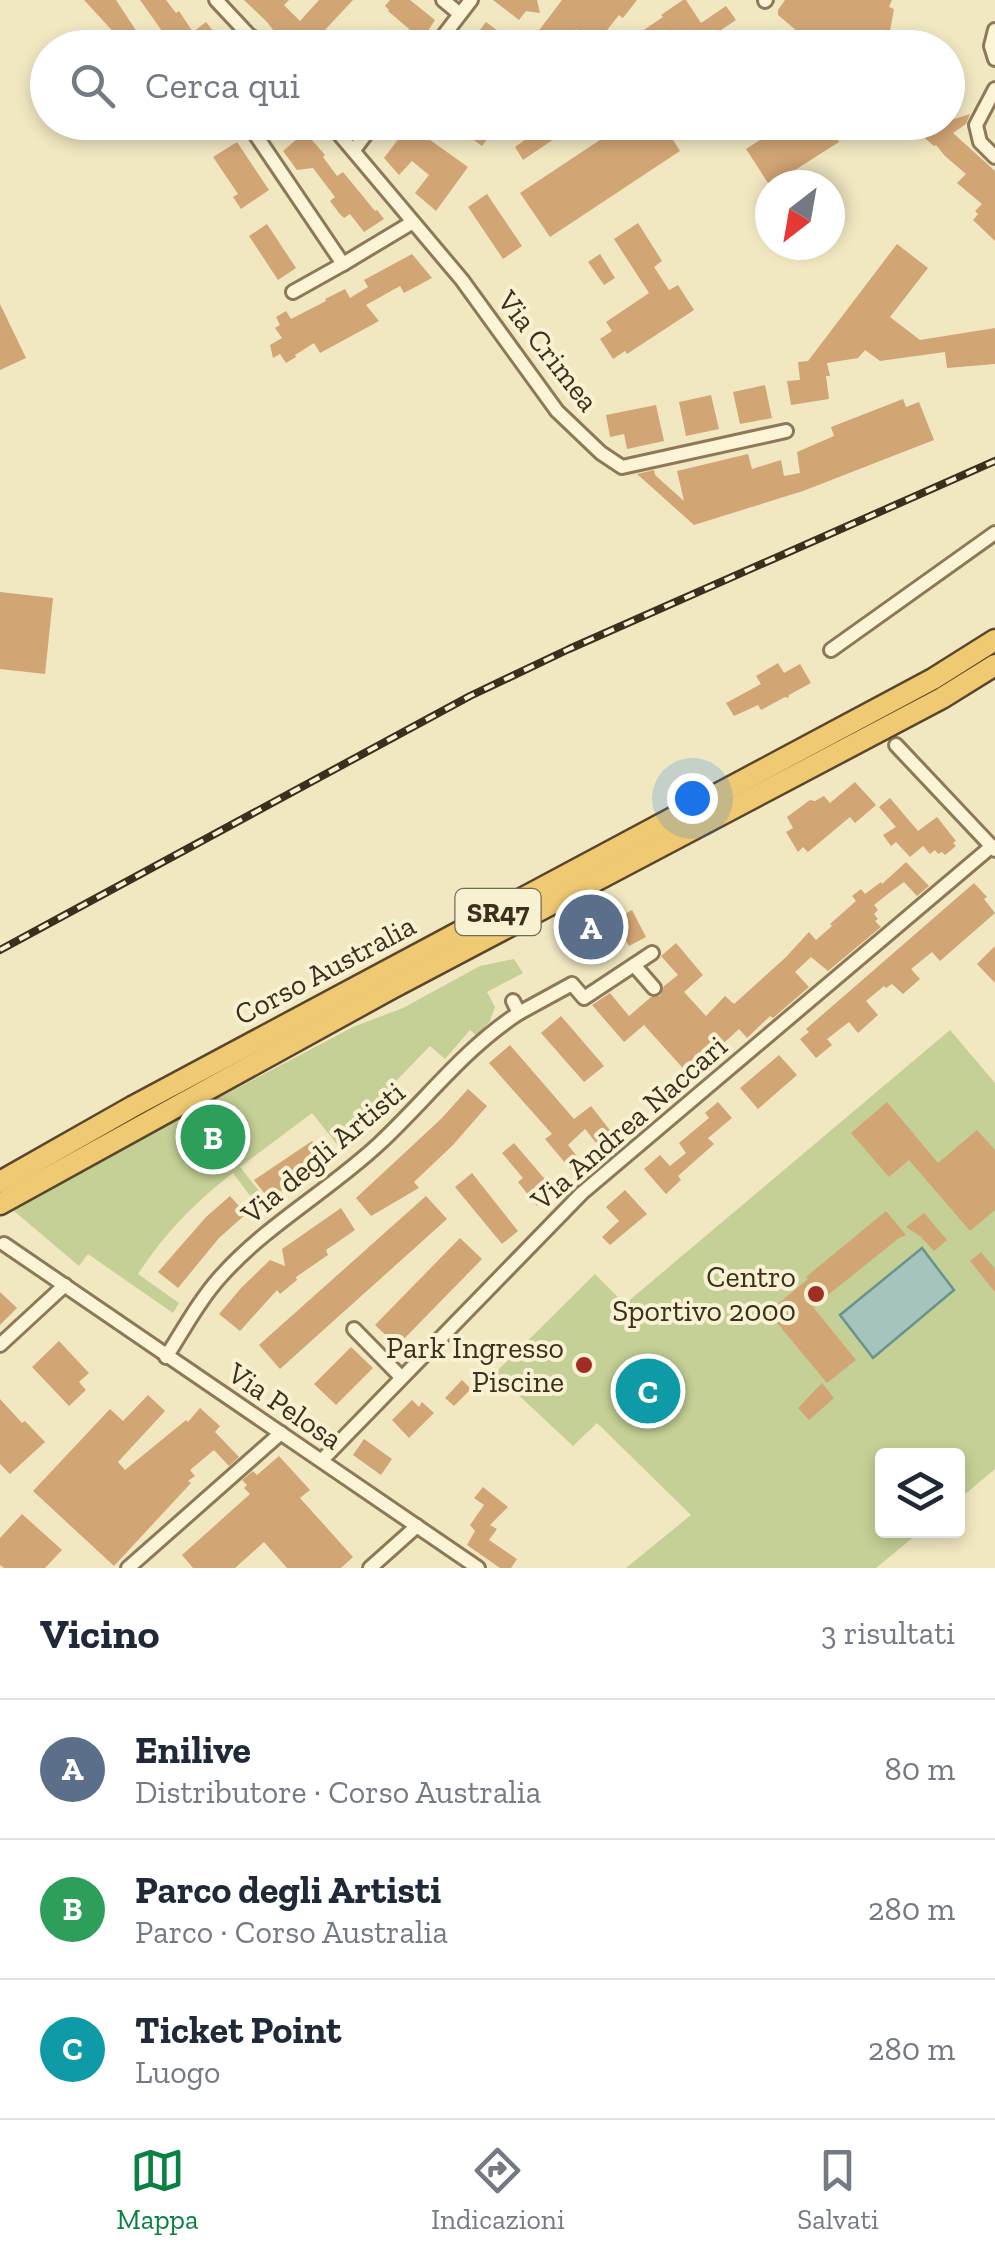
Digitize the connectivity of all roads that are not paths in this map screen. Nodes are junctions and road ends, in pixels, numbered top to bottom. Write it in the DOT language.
graph roads {
  1 [pos="216,0"];
  2 [pos="443,0"];
  3 [pos="471,0"];
  4 [pos="460,14"];
  5 [pos="245,30"];
  6 [pos="448,30"];
  7 [pos="995,30"];
  8 [pos="995,59"];
  9 [pos="995,89"];
  10 [pos="259,140"];
  11 [pos="345,140"];
  12 [pos="362,140"];
  13 [pos="354,150"];
  14 [pos="995,156"];
  15 [pos="413,222"];
  16 [pos="344,264"];
  17 [pos="293,292"];
  18 [pos="786,431"];
  19 [pos="995,533"];
  20 [pos="995,640"];
  21 [pos="831,650"];
  22 [pos="995,664"];
  23 [pos="896,745"];
  24 [pos="993,848"];
  25 [pos="652,954"];
  26 [pos="634,965"];
  27 [pos="654,988"];
  28 [pos="0,1182"];
  29 [pos="0,1207"];
  30 [pos="4,1244"];
  31 [pos="64,1284"];
  32 [pos="354,1329"];
  33 [pos="0,1346"];
  34 [pos="166,1356"];
  35 [pos="401,1377"];
  36 [pos="281,1433"];
  37 [pos="322,1460"];
  38 [pos="416,1526"];
  39 [pos="128,1568"];
  40 [pos="370,1568"];
  41 [pos="478,1568"];
  1 -- 5 [label="street"];
  2 -- 4 [label="street"];
  3 -- 4 [label="street"];
  4 -- 6 [label="street"];
  7 -- 8 [label="street"];
  9 -- 14 [label="street"];
  10 -- 16 [label="street"];
  11 -- 13 [label="street, Via Crimea"];
  12 -- 13 [label="street"];
  13 -- 15 [label="street, Via Crimea"];
  15 -- 16 [label="street"];
  15 -- 18 [label="street, Via Crimea"];
  16 -- 17 [label="street"];
  19 -- 21 [label="street"];
  20 -- 28 [label="highway, Corso Australia / SR47"];
  22 -- 29 [label="highway, Corso Australia / SR47"];
  23 -- 24 [label="street"];
  24 -- 35 [label="street, Via Andrea Naccari"];
  25 -- 26 [label="street"];
  26 -- 27 [label="street"];
  26 -- 34 [label="street, Via degli Artisti"];
  30 -- 31 [label="street, Via Pelosa"];
  31 -- 33 [label="street"];
  31 -- 34 [label="street, Via Pelosa"];
  32 -- 35 [label="street"];
  34 -- 36 [label="street, Via Pelosa"];
  35 -- 37 [label="street, Via Andrea Naccari"];
  36 -- 37 [label="street, Via Pelosa"];
  36 -- 39 [label="street"];
  37 -- 38 [label="street, Via Pelosa"];
  38 -- 40 [label="street"];
  38 -- 41 [label="street, Via Pelosa"];
}
